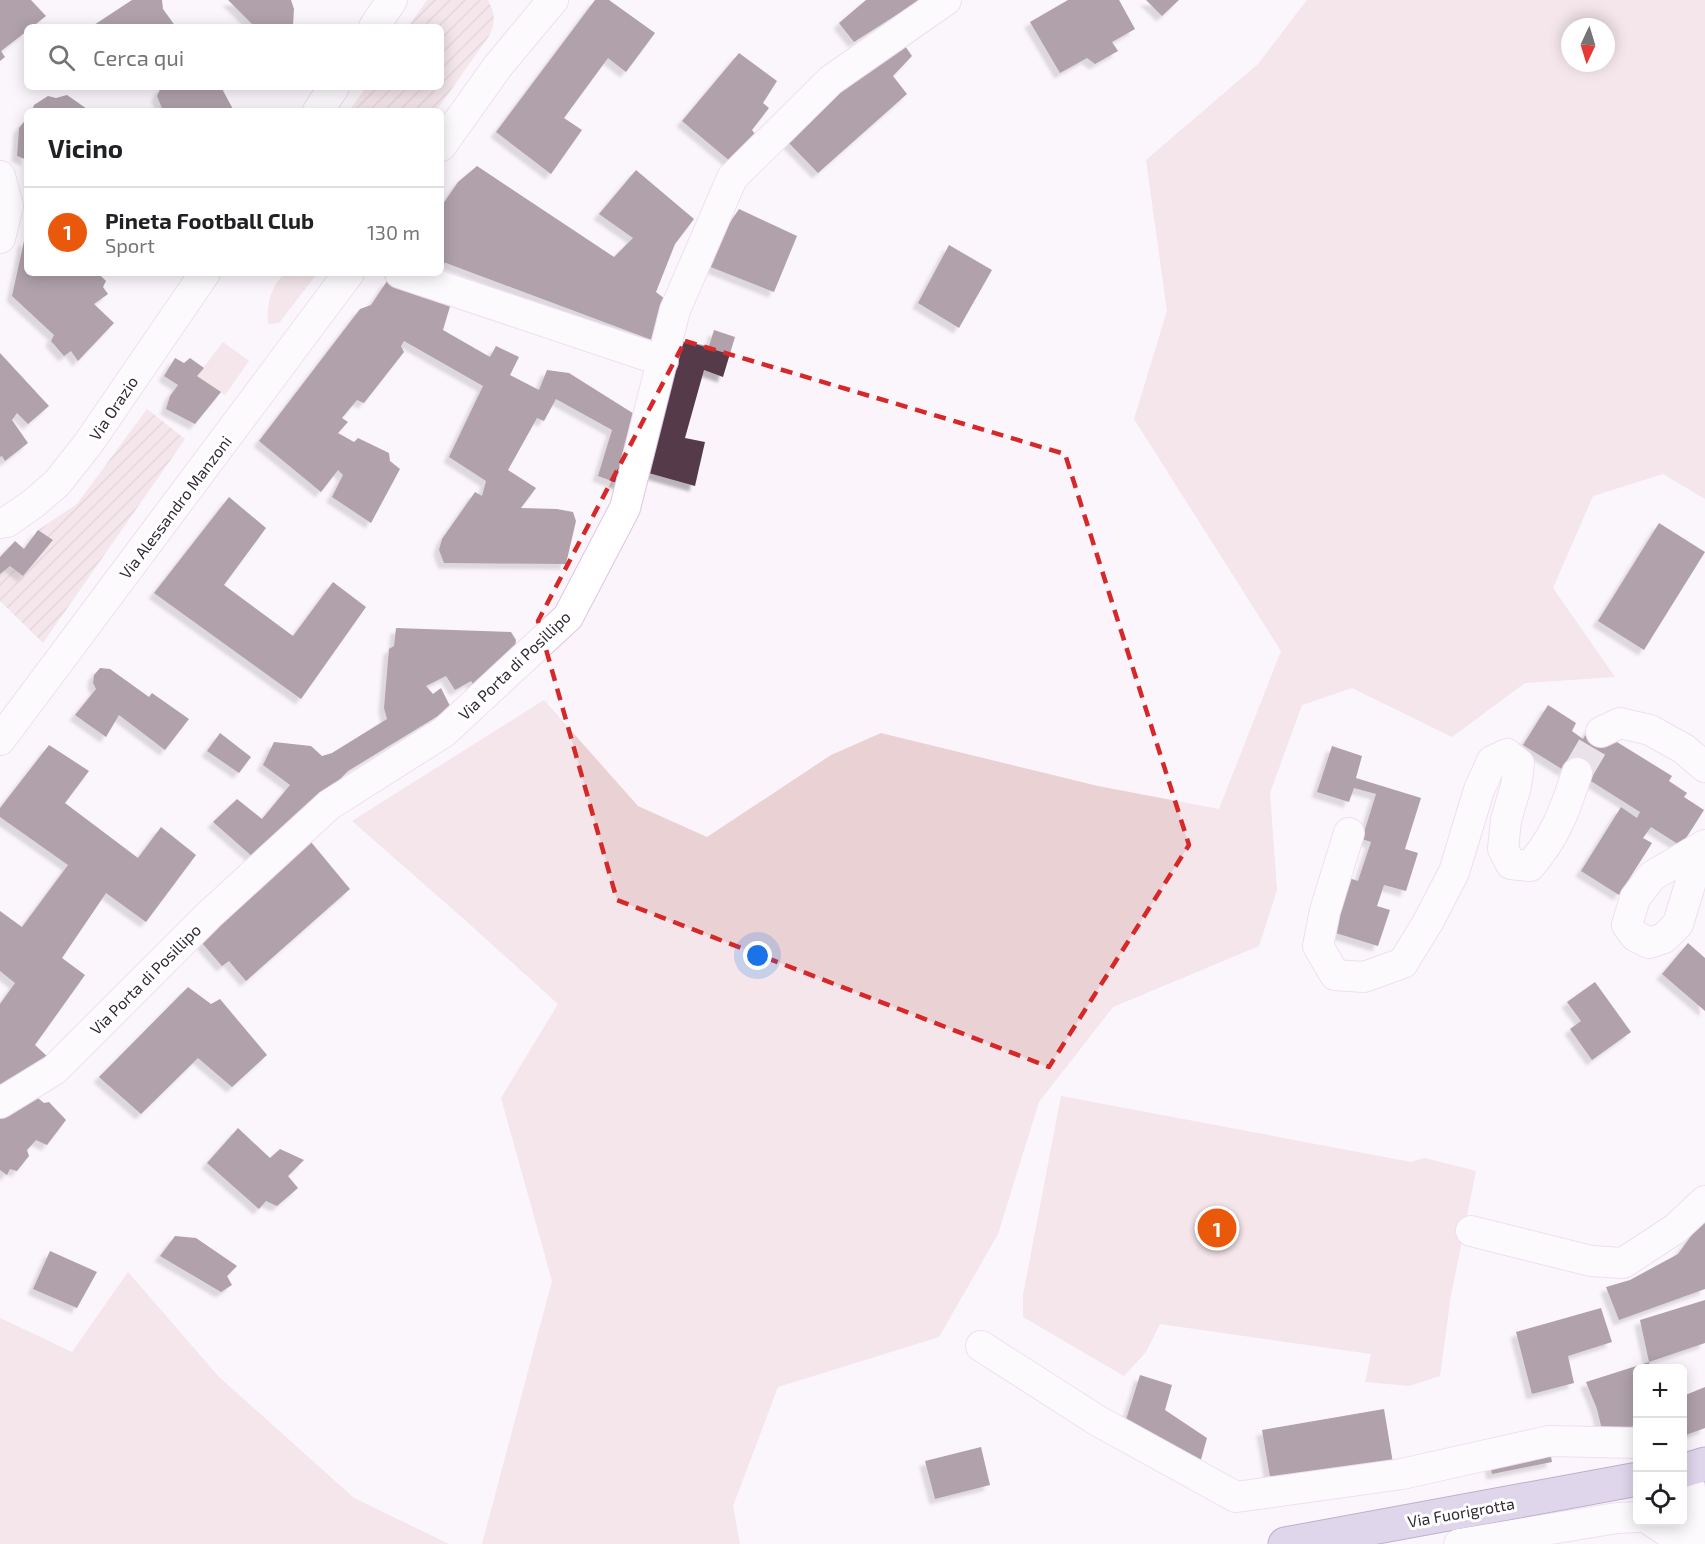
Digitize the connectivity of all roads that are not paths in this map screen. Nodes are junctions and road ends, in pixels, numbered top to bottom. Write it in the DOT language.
graph roads {
  1 [pos="392,0"];
  2 [pos="553,0"];
  3 [pos="946,0"];
  4 [pos="376,24"];
  5 [pos="332,90"];
  6 [pos="320,108"];
  7 [pos="444,142"];
  8 [pos="0,176"];
  9 [pos="0,238"];
  10 [pos="203,276"];
  11 [pos="347,276"];
  12 [pos="409,276"];
  13 [pos="663,361"];
  14 [pos="0,523"];
  15 [pos="1601,732"];
  16 [pos="0,740"];
  17 [pos="1705,767"];
  18 [pos="1577,772"];
  19 [pos="1349,833"];
  20 [pos="1705,845"];
  21 [pos="1705,868"];
  22 [pos="0,1103"];
  23 [pos="1705,1201"];
  24 [pos="1471,1231"];
  25 [pos="981,1347"];
  26 [pos="1633,1443"];
  27 [pos="1689,1468"];
  28 [pos="1633,1480"];
  29 [pos="1633,1517"];
  30 [pos="1661,1526"];
  31 [pos="1285,1544"];
  32 [pos="1459,1544"];
  33 [pos="1688,1544"];
  34 [pos="1702,1544"];
  1 -- 4 [label="street"];
  2 -- 7 [label="street"];
  3 -- 13 [label="street, Via Porta di Posillipo"];
  5 -- 6 [label="street"];
  8 -- 9 [label="street"];
  10 -- 14 [label="street, Via Orazio"];
  11 -- 16 [label="street, Via Alessandro Manzoni"];
  12 -- 13 [label="street"];
  13 -- 22 [label="street, Via Porta di Posillipo"];
  15 -- 17 [label="street"];
  18 -- 19 [label="street"];
  20 -- 21 [label="street"];
  23 -- 24 [label="street"];
  25 -- 26 [label="street"];
  27 -- 34 [label="street"];
  28 -- 31 [label="main road, Via Fuorigrotta"];
  29 -- 32 [label="street"];
  30 -- 33 [label="street"];
}
